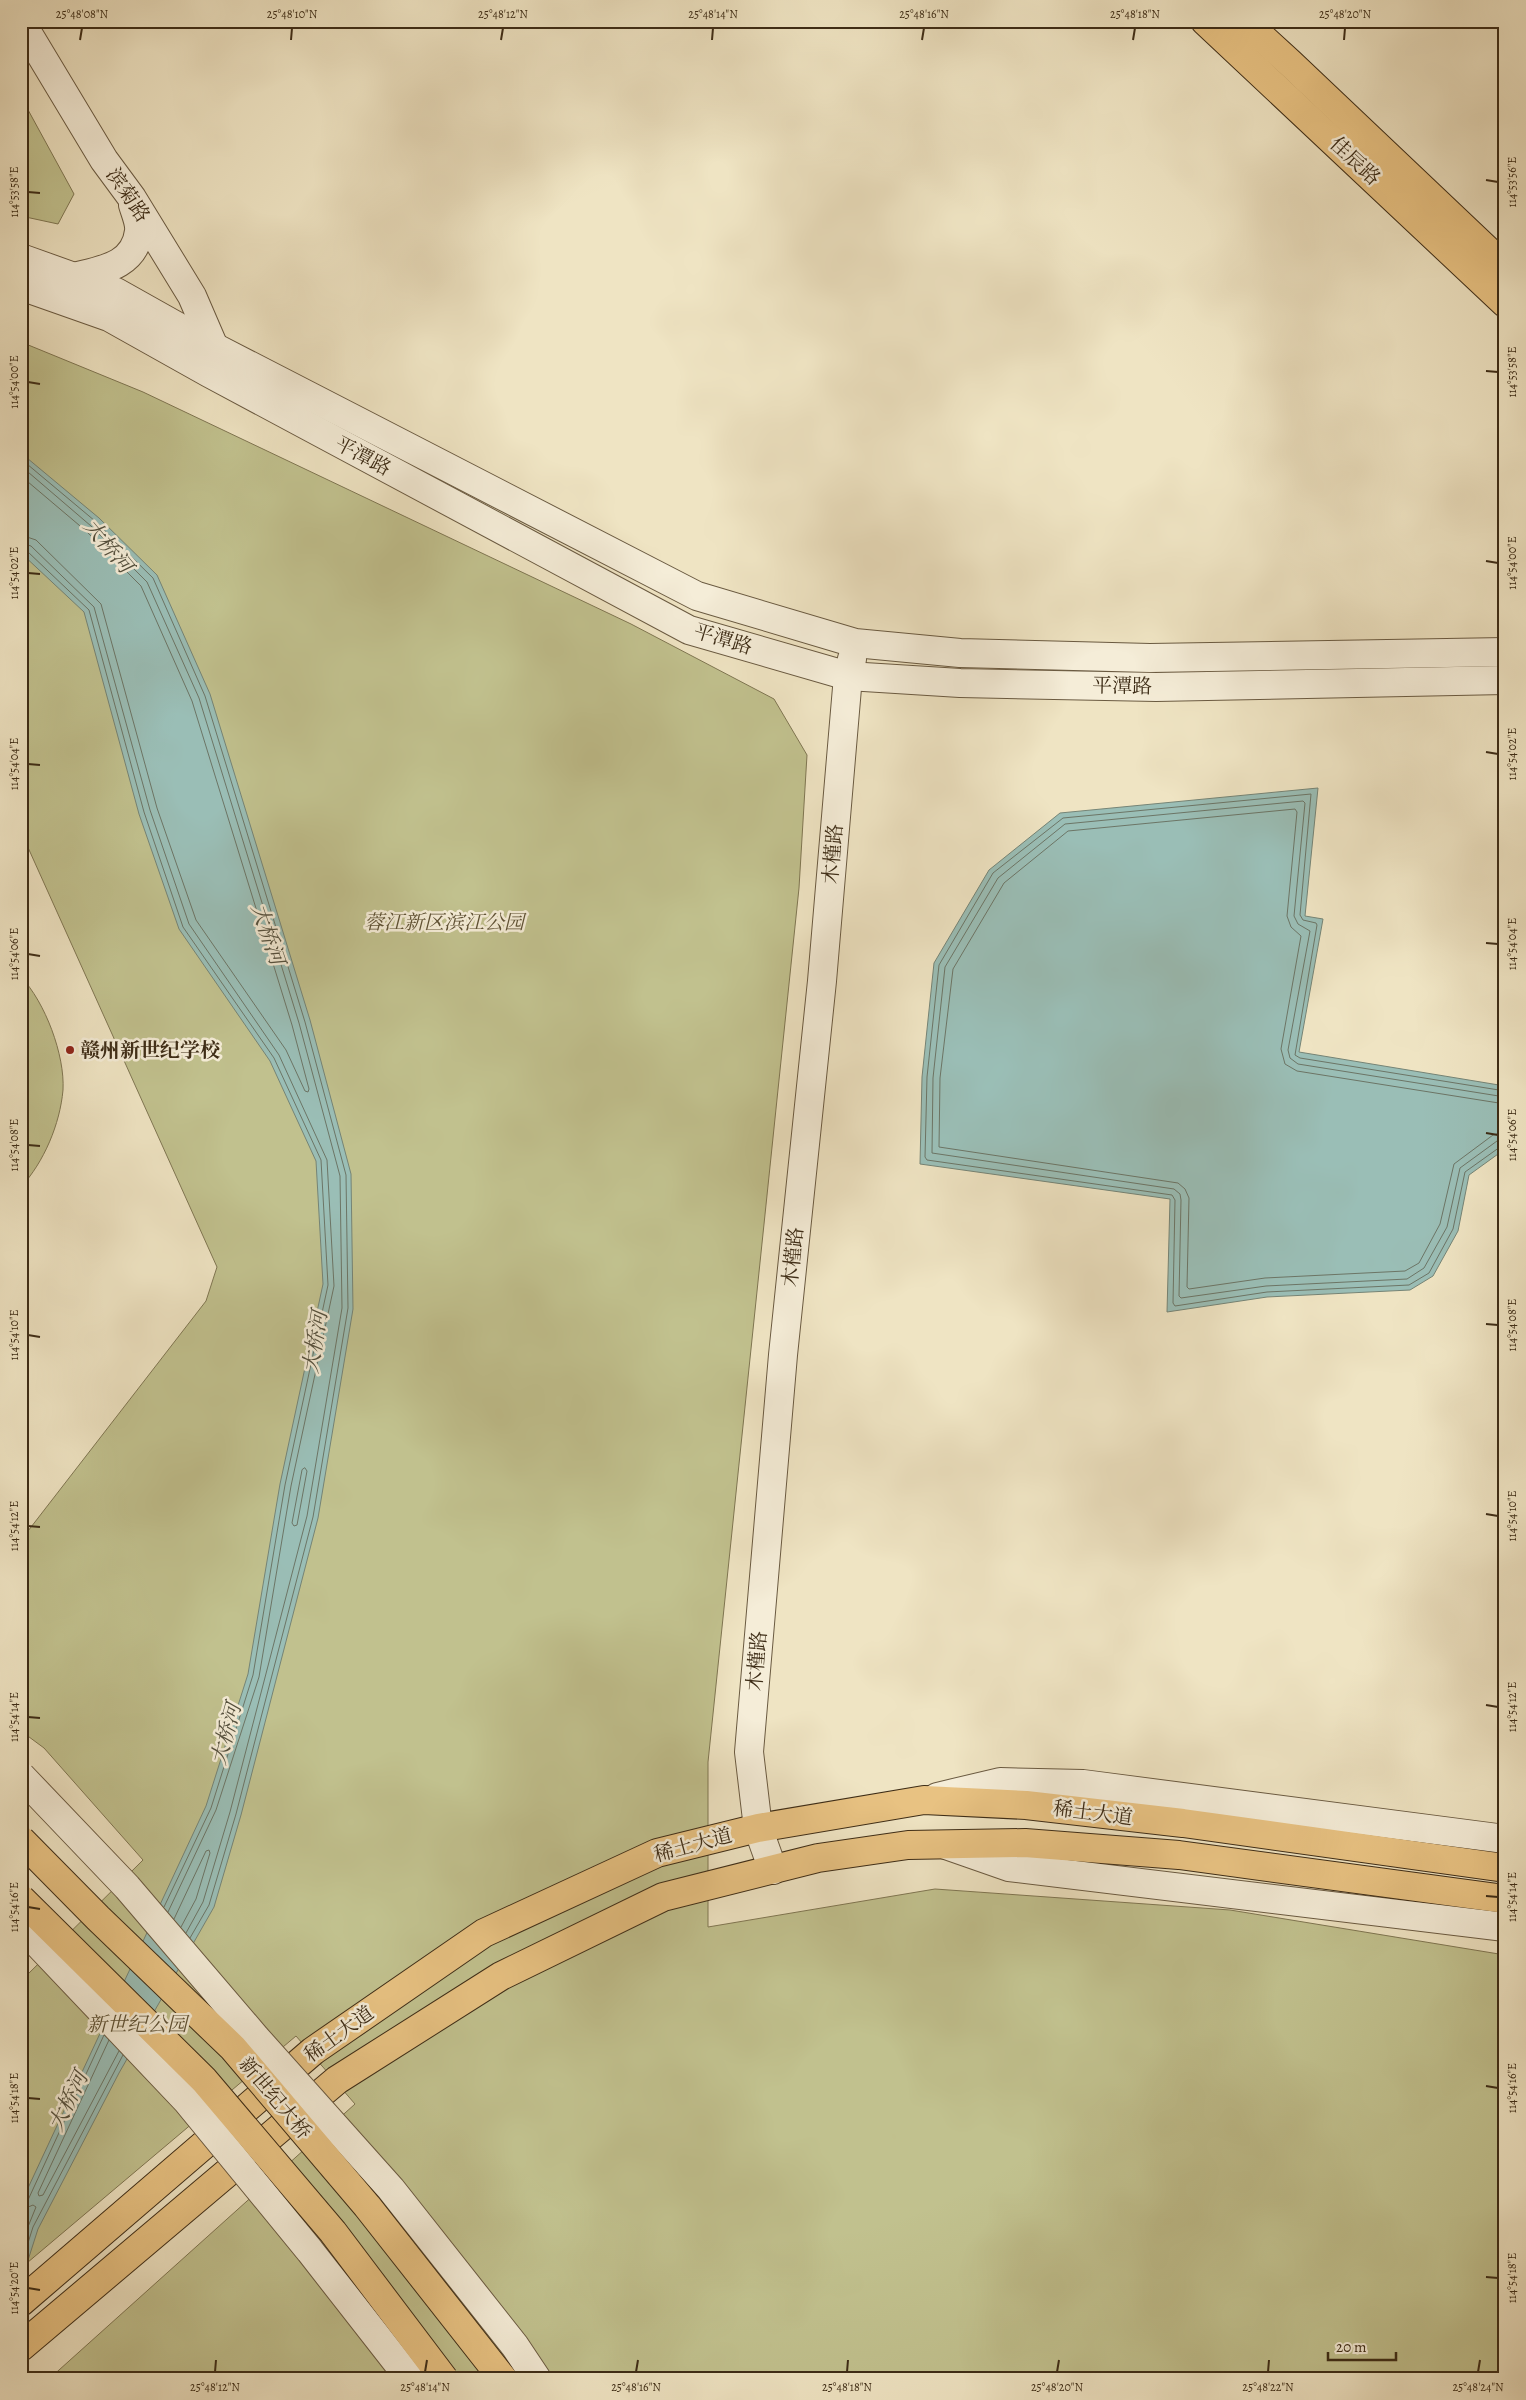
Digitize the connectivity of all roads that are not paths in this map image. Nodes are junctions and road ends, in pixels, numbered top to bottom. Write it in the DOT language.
graph roads {
  1 [pos="1205,21"];
  2 [pos="1244,21"];
  3 [pos="21,22"];
  4 [pos="132,198"];
  5 [pos="21,258"];
  6 [pos="1505,267"];
  7 [pos="74,276"];
  8 [pos="21,286"];
  9 [pos="1505,303"];
  10 [pos="214,347"];
  11 [pos="209,374"];
  12 [pos="856,643"];
  13 [pos="1505,652"];
  14 [pos="848,676"];
  15 [pos="1505,680"];
  16 [pos="21,1776"];
  17 [pos="924,1800"];
  18 [pos="758,1828"];
  19 [pos="1505,1839"];
  20 [pos="21,1840"];
  21 [pos="945,1845"];
  22 [pos="1505,1868"];
  23 [pos="773,1870"];
  24 [pos="21,1899"];
  25 [pos="1505,1899"];
  26 [pos="21,1926"];
  27 [pos="1505,1927"];
  28 [pos="21,2302"];
  29 [pos="21,2347"];
  30 [pos="410,2379"];
  31 [pos="444,2379"];
  32 [pos="503,2379"];
  33 [pos="537,2379"];
  1 -- 9 [label="main road, 佳辰路"];
  2 -- 6 [label="main road, 佳辰路"];
  3 -- 4 [label="street, 滨菊路"];
  4 -- 7 [label="street"];
  4 -- 10 [label="street, 滨菊路"];
  5 -- 7 [label="street, 平潭路"];
  7 -- 10 [label="street, 平潭路"];
  8 -- 11 [label="street, 平潭路"];
  10 -- 11 [label="street"];
  10 -- 12 [label="street, 平潭路"];
  11 -- 14 [label="street, 平潭路"];
  12 -- 13 [label="street, 平潭路"];
  12 -- 14 [label="street, 木槿路"];
  14 -- 15 [label="street, 平潭路"];
  14 -- 18 [label="street, 木槿路"];
  16 -- 33 [label="street, bridge"];
  17 -- 18 [label="main road, 稀土大道"];
  17 -- 19 [label="street"];
  17 -- 22 [label="main road, 稀土大道"];
  18 -- 23 [label="street, 木槿路"];
  18 -- 28 [label="main road, 稀土大道"];
  20 -- 32 [label="main road, 新世纪大桥, bridge"];
  21 -- 23 [label="main road, 稀土大道"];
  21 -- 25 [label="main road, 稀土大道"];
  21 -- 27 [label="street"];
  23 -- 29 [label="main road, 稀土大道"];
  24 -- 31 [label="main road, bridge"];
  26 -- 30 [label="street, bridge"];
}
